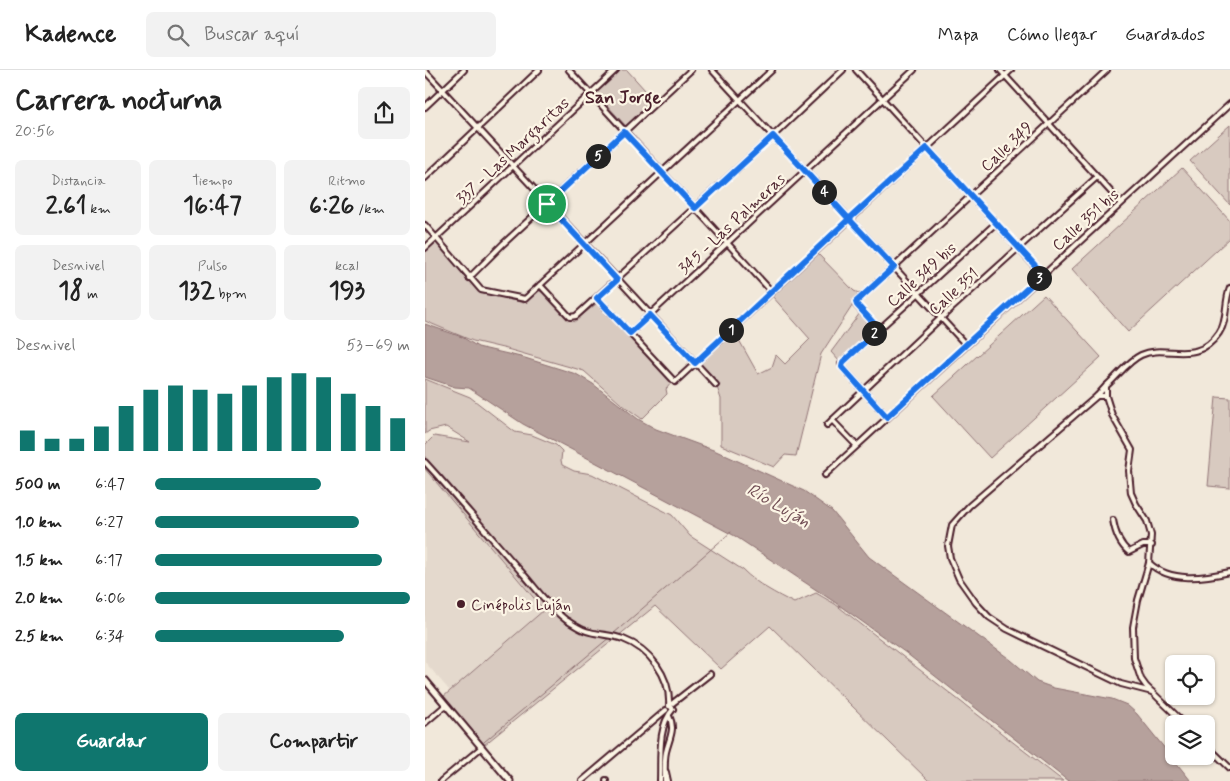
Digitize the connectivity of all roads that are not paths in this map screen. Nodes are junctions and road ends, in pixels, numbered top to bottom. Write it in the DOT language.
graph roads {
  1 [pos="464,70"];
  2 [pos="539,70"];
  3 [pos="569,70"];
  4 [pos="616,70"];
  5 [pos="691,70"];
  6 [pos="712,70"];
  7 [pos="772,70"];
  8 [pos="843,70"];
  9 [pos="855,70"];
  10 [pos="914,70"];
  11 [pos="1000,70"];
  12 [pos="1011,70"];
  13 [pos="1107,70"];
  14 [pos="425,71"];
  15 [pos="1005,76"];
  16 [pos="443,90"];
  17 [pos="591,93"];
  18 [pos="882,99"];
  19 [pos="740,100"];
  20 [pos="1230,104"];
  21 [pos="425,107"];
  22 [pos="1048,124"];
  23 [pos="478,128"];
  24 [pos="624,132"];
  25 [pos="773,136"];
  26 [pos="927,148"];
  27 [pos="513,166"];
  28 [pos="805,171"];
  29 [pos="661,172"];
  30 [pos="1097,177"];
  31 [pos="425,178"];
  32 [pos="971,196"];
  33 [pos="1121,203"];
  34 [pos="547,204"];
  35 [pos="695,208"];
  36 [pos="849,219"];
  37 [pos="996,223"];
  38 [pos="425,226"];
  39 [pos="436,237"];
  40 [pos="727,243"];
  41 [pos="585,245"];
  42 [pos="425,248"];
  43 [pos="1019,248"];
  44 [pos="894,267"];
  45 [pos="1043,274"];
  46 [pos="469,278"];
  47 [pos="617,280"];
  48 [pos="540,285"];
  49 [pos="1230,288"];
  50 [pos="772,292"];
  51 [pos="918,293"];
  52 [pos="597,298"];
  53 [pos="650,315"];
  54 [pos="941,318"];
  55 [pos="879,329"];
  56 [pos="630,333"];
  57 [pos="966,345"];
  58 [pos="695,363"];
  59 [pos="715,385"];
  60 [pos="1107,386"];
  61 [pos="863,390"];
  62 [pos="1097,396"];
  63 [pos="1106,396"];
  64 [pos="887,417"];
  65 [pos="832,420"];
  66 [pos="827,425"];
  67 [pos="856,446"];
  68 [pos="425,462"];
  69 [pos="825,475"];
  70 [pos="1113,520"];
  71 [pos="1152,545"];
  72 [pos="1149,562"];
  73 [pos="1230,572"];
  74 [pos="710,674"];
  75 [pos="425,680"];
  76 [pos="1152,692"];
  77 [pos="446,705"];
  78 [pos="669,710"];
  79 [pos="1176,715"];
  80 [pos="425,722"];
  81 [pos="482,747"];
  82 [pos="1215,754"];
  83 [pos="663,761"];
  84 [pos="1230,768"];
  85 [pos="441,781"];
  86 [pos="510,781"];
  87 [pos="582,781"];
  88 [pos="660,781"];
  89 [pos="666,781"];
  1 -- 16 [label="street"];
  2 -- 23 [label="street"];
  3 -- 17 [label="street"];
  4 -- 17 [label="street, 337 - Las Margaritas"];
  5 -- 24 [label="street"];
  6 -- 19 [label="street"];
  7 -- 19 [label="street"];
  8 -- 25 [label="street"];
  9 -- 18 [label="street"];
  10 -- 18 [label="street, 345 - Las Palmeras"];
  11 -- 15 [label="street"];
  12 -- 15 [label="street"];
  13 -- 22 [label="street, Calle 349"];
  14 -- 16 [label="street"];
  15 -- 22 [label="street"];
  15 -- 26 [label="street"];
  16 -- 21 [label="street"];
  16 -- 23 [label="street"];
  17 -- 24 [label="street"];
  17 -- 27 [label="street, 337 - Las Margaritas"];
  18 -- 26 [label="street"];
  18 -- 28 [label="street, 345 - Las Palmeras"];
  19 -- 25 [label="street"];
  19 -- 29 [label="street"];
  20 -- 33 [label="street, Calle 351 bis"];
  22 -- 30 [label="street"];
  22 -- 32 [label="street, Calle 349"];
  23 -- 27 [label="street"];
  23 -- 31 [label="street"];
  24 -- 29 [label="street"];
  24 -- 34 [label="street"];
  25 -- 28 [label="street"];
  25 -- 35 [label="street"];
  26 -- 32 [label="street"];
  26 -- 36 [label="street"];
  27 -- 34 [label="street"];
  27 -- 39 [label="street, 337 - Las Margaritas"];
  28 -- 36 [label="street"];
  28 -- 40 [label="street, 345 - Las Palmeras"];
  29 -- 35 [label="street"];
  29 -- 41 [label="street"];
  30 -- 33 [label="street"];
  30 -- 43 [label="street, Calle 351"];
  32 -- 37 [label="street"];
  32 -- 44 [label="street, Calle 349"];
  33 -- 45 [label="street, Calle 351 bis"];
  34 -- 41 [label="street"];
  34 -- 46 [label="street"];
  35 -- 40 [label="street"];
  35 -- 47 [label="street"];
  36 -- 44 [label="street"];
  36 -- 50 [label="street"];
  37 -- 43 [label="street"];
  37 -- 51 [label="street, Calle 349 bis"];
  38 -- 39 [label="street"];
  39 -- 42 [label="street, 337 - Las Margaritas"];
  39 -- 46 [label="street"];
  40 -- 50 [label="street"];
  40 -- 53 [label="street, 345 - Las Palmeras"];
  41 -- 47 [label="street"];
  41 -- 48 [label="street"];
  43 -- 45 [label="street"];
  43 -- 54 [label="street, Calle 351"];
  44 -- 51 [label="street"];
  44 -- 55 [label="street, Calle 349"];
  45 -- 57 [label="street, Calle 351 bis"];
  46 -- 48 [label="street"];
  47 -- 52 [label="street"];
  47 -- 53 [label="street"];
  48 -- 52 [label="street"];
  49 -- 60 [label="street"];
  50 -- 58 [label="street"];
  51 -- 54 [label="street"];
  51 -- 55 [label="street, Calle 349 bis"];
  52 -- 56 [label="street"];
  53 -- 56 [label="street, 345 - Las Palmeras"];
  53 -- 58 [label="street"];
  54 -- 57 [label="street"];
  54 -- 61 [label="street, Calle 351"];
  55 -- 61 [label="street, Calle 349 bis"];
  56 -- 58 [label="street"];
  57 -- 64 [label="street, Calle 351 bis"];
  58 -- 59 [label="street"];
  60 -- 62 [label="street"];
  60 -- 63 [label="street"];
  61 -- 64 [label="street"];
  61 -- 65 [label="street, Calle 351"];
  62 -- 63 [label="street"];
  62 -- 76 [label="street"];
  63 -- 71 [label="street"];
  64 -- 67 [label="street, Calle 351 bis"];
  65 -- 66 [label="street, Calle 351"];
  65 -- 67 [label="street"];
  67 -- 69 [label="street, Calle 351 bis"];
  68 -- 78 [label="street"];
  70 -- 71 [label="street"];
  71 -- 72 [label="street"];
  72 -- 73 [label="street"];
  72 -- 76 [label="street"];
  74 -- 78 [label="street"];
  75 -- 77 [label="street"];
  76 -- 79 [label="street"];
  77 -- 80 [label="street"];
  77 -- 81 [label="street"];
  78 -- 83 [label="street"];
  78 -- 83 [label="street"];
  78 -- 87 [label="street"];
  81 -- 85 [label="street"];
  81 -- 86 [label="street"];
  82 -- 84 [label="street"];
  83 -- 88 [label="street"];
  83 -- 89 [label="street"];
}
